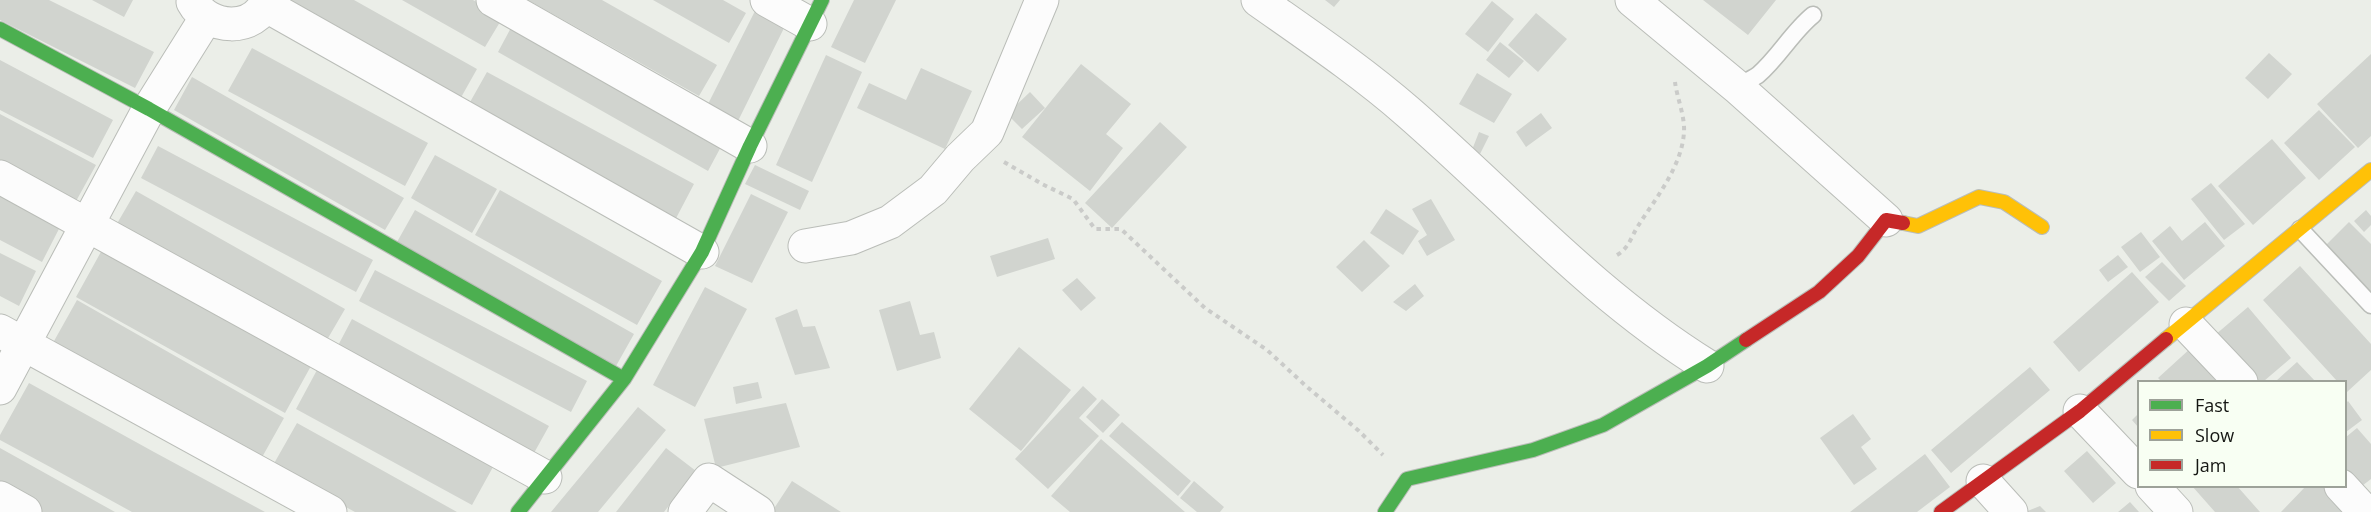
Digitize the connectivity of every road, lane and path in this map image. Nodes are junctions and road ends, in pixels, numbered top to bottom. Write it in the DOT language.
graph roads {
  1 [pos="493,0"];
  2 [pos="767,0"];
  3 [pos="1042,0"];
  4 [pos="1258,0"];
  5 [pos="1632,0"];
  6 [pos="266,3"];
  7 [pos="199,9"];
  8 [pos="816,12"];
  9 [pos="1813,15"];
  10 [pos="0,29"];
  11 [pos="1669,29"];
  12 [pos="1737,87"];
  13 [pos="149,109"];
  14 [pos="987,132"];
  15 [pos="750,146"];
  16 [pos="2371,170"];
  17 [pos="0,177"];
  18 [pos="1886,219"];
  19 [pos="88,224"];
  20 [pos="2043,227"];
  21 [pos="2300,229"];
  22 [pos="805,246"];
  23 [pos="702,252"];
  24 [pos="1569,262"];
  25 [pos="2371,305"];
  26 [pos="2186,324"];
  27 [pos="12,338"];
  28 [pos="1707,366"];
  29 [pos="624,379"];
  30 [pos="2240,380"];
  31 [pos="0,388"];
  32 [pos="2080,411"];
  33 [pos="2137,470"];
  34 [pos="545,477"];
  35 [pos="1407,479"];
  36 [pos="1983,481"];
  37 [pos="2154,488"];
  38 [pos="2343,488"];
  39 [pos="0,498"];
  40 [pos="25,512"];
  41 [pos="330,512"];
  42 [pos="518,512"];
  43 [pos="685,512"];
  44 [pos="758,512"];
  45 [pos="1385,512"];
  46 [pos="1941,512"];
  47 [pos="2011,512"];
  48 [pos="2176,512"];
  49 [pos="2365,512"];
  1 -- 15 [label="street"];
  2 -- 8 [label="street"];
  3 -- 14 [label="street"];
  4 -- 24 [label="street"];
  5 -- 11 [label="street"];
  6 -- 7 [label="street"];
  6 -- 23 [label="street"];
  7 -- 13 [label="street"];
  8 -- 15 [label="street"];
  9 -- 12 [label="lane"];
  10 -- 13 [label="street"];
  11 -- 12 [label="street"];
  11 -- 24 [label="path"];
  12 -- 18 [label="street"];
  13 -- 19 [label="street"];
  13 -- 29 [label="street"];
  14 -- 22 [label="street"];
  14 -- 35 [label="path"];
  15 -- 23 [label="street"];
  16 -- 21 [label="street"];
  17 -- 19 [label="street"];
  18 -- 20 [label="street"];
  18 -- 28 [label="street"];
  19 -- 27 [label="street"];
  19 -- 34 [label="street"];
  21 -- 25 [label="lane"];
  21 -- 26 [label="street"];
  23 -- 29 [label="street"];
  24 -- 28 [label="street"];
  26 -- 30 [label="street"];
  26 -- 32 [label="street"];
  27 -- 31 [label="street"];
  27 -- 41 [label="street"];
  28 -- 35 [label="street"];
  29 -- 34 [label="street"];
  32 -- 33 [label="street"];
  32 -- 36 [label="street"];
  34 -- 42 [label="street"];
  35 -- 45 [label="street"];
  36 -- 46 [label="street"];
  36 -- 47 [label="street"];
  37 -- 48 [label="street"];
  38 -- 49 [label="street"];
  39 -- 40 [label="street"];
  43 -- 44 [label="street"];
}
